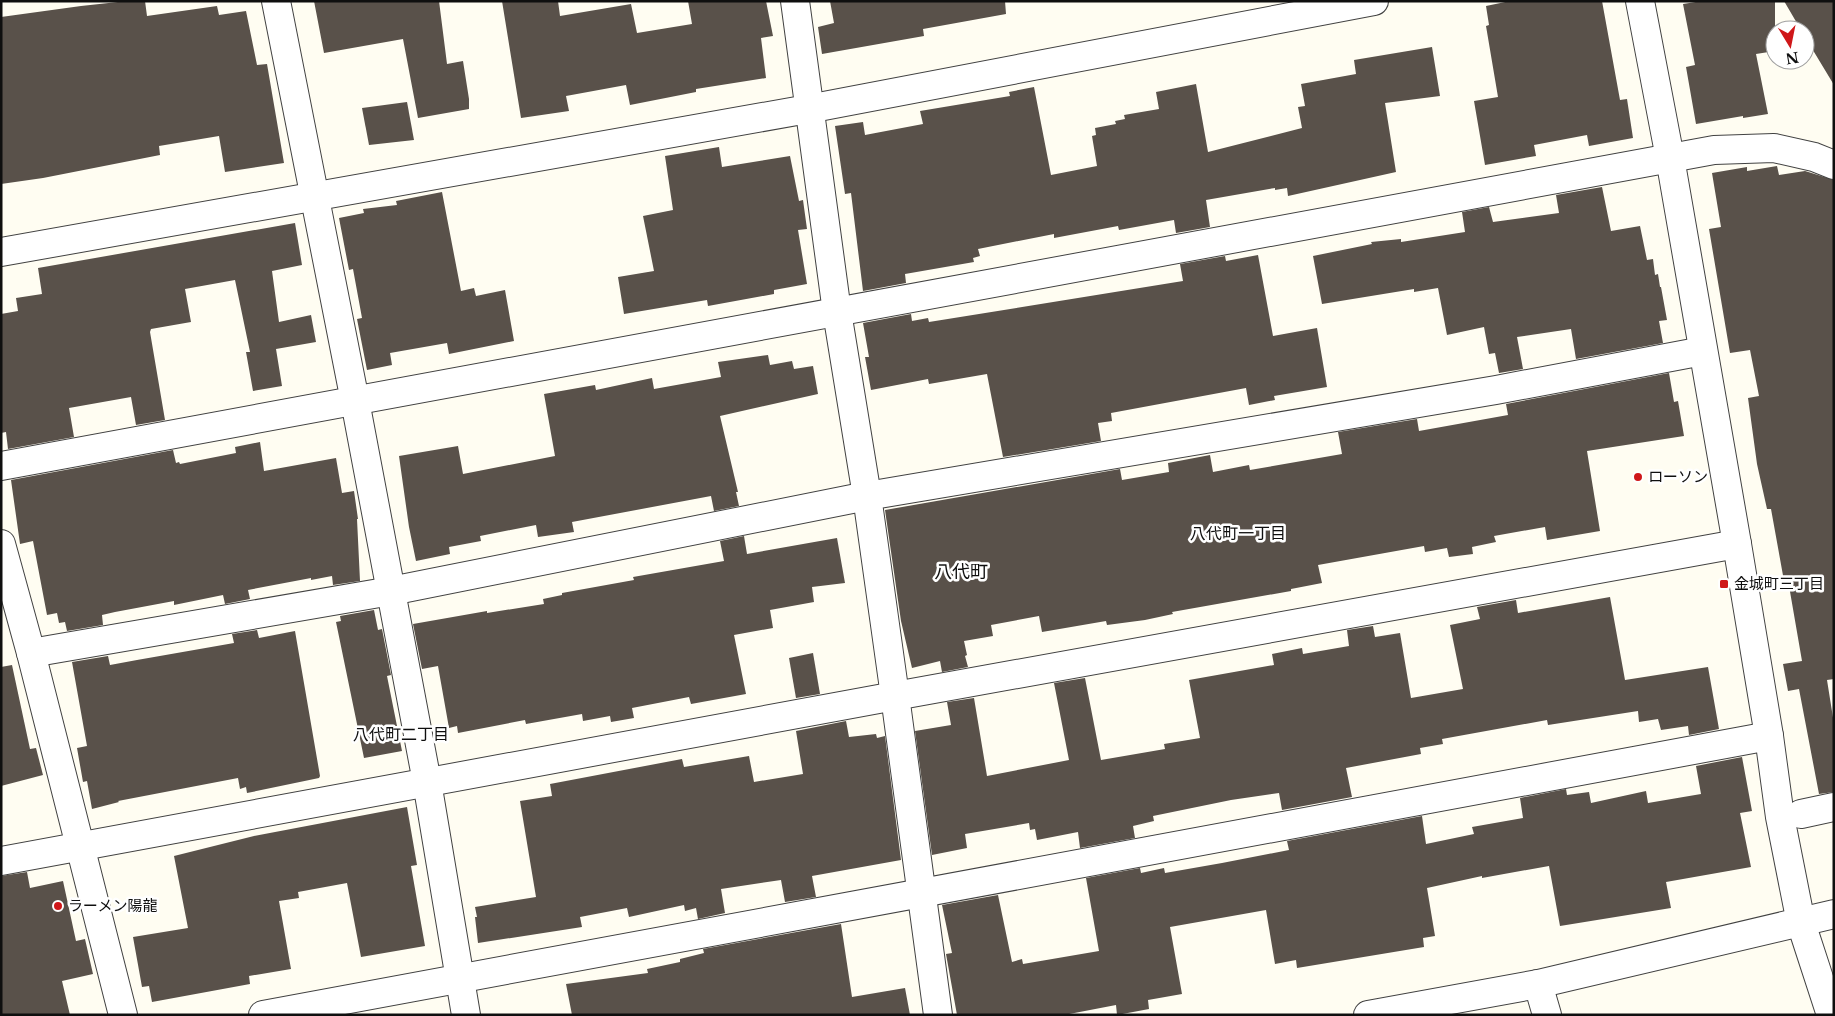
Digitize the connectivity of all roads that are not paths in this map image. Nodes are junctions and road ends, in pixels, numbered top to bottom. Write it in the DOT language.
graph roads {
  1 [pos="276,1"];
  2 [pos="795,1"];
  3 [pos="1374,1"];
  4 [pos="1640,1"];
  5 [pos="808,110"];
  6 [pos="1670,158"];
  7 [pos="1834,165"];
  8 [pos="314,196"];
  9 [pos="1,252"];
  10 [pos="837,312"];
  11 [pos="1703,351"];
  12 [pos="355,401"];
  13 [pos="1,466"];
  14 [pos="867,496"];
  15 [pos="1,544"];
  16 [pos="1737,544"];
  17 [pos="391,591"];
  18 [pos="31,653"];
  19 [pos="895,696"];
  20 [pos="1769,736"];
  21 [pos="427,782"];
  22 [pos="1834,807"];
  23 [pos="1800,814"];
  24 [pos="80,846"];
  25 [pos="1,861"];
  26 [pos="922,892"];
  27 [pos="1834,914"];
  28 [pos="1801,923"];
  29 [pos="458,978"];
  30 [pos="1538,984"];
  31 [pos="123,1015"];
  32 [pos="263,1015"];
  33 [pos="466,1015"];
  34 [pos="938,1015"];
  35 [pos="1368,1015"];
  36 [pos="1547,1015"];
  37 [pos="1830,1015"];
  1 -- 8 [label="street"];
  2 -- 5 [label="street"];
  3 -- 5 [label="street"];
  4 -- 6 [label="street"];
  5 -- 8 [label="street"];
  5 -- 10 [label="street"];
  6 -- 7 [label="street"];
  6 -- 10 [label="street"];
  6 -- 11 [label="street"];
  8 -- 9 [label="street"];
  8 -- 12 [label="street"];
  10 -- 12 [label="street"];
  10 -- 14 [label="street"];
  11 -- 14 [label="street"];
  11 -- 16 [label="street"];
  12 -- 13 [label="street"];
  12 -- 17 [label="street"];
  14 -- 17 [label="street"];
  14 -- 19 [label="street"];
  15 -- 18 [label="street"];
  16 -- 19 [label="street"];
  16 -- 20 [label="street"];
  17 -- 18 [label="street"];
  17 -- 21 [label="street"];
  18 -- 24 [label="street"];
  19 -- 21 [label="street"];
  19 -- 26 [label="street"];
  20 -- 26 [label="street"];
  20 -- 28 [label="street"];
  21 -- 24 [label="street"];
  21 -- 29 [label="street"];
  22 -- 23 [label="street"];
  24 -- 25 [label="street"];
  24 -- 31 [label="street"];
  26 -- 29 [label="street"];
  26 -- 34 [label="street"];
  27 -- 28 [label="street"];
  28 -- 30 [label="street"];
  28 -- 37 [label="street"];
  29 -- 32 [label="street"];
  29 -- 33 [label="street"];
  30 -- 35 [label="street"];
  30 -- 36 [label="street"];
}
